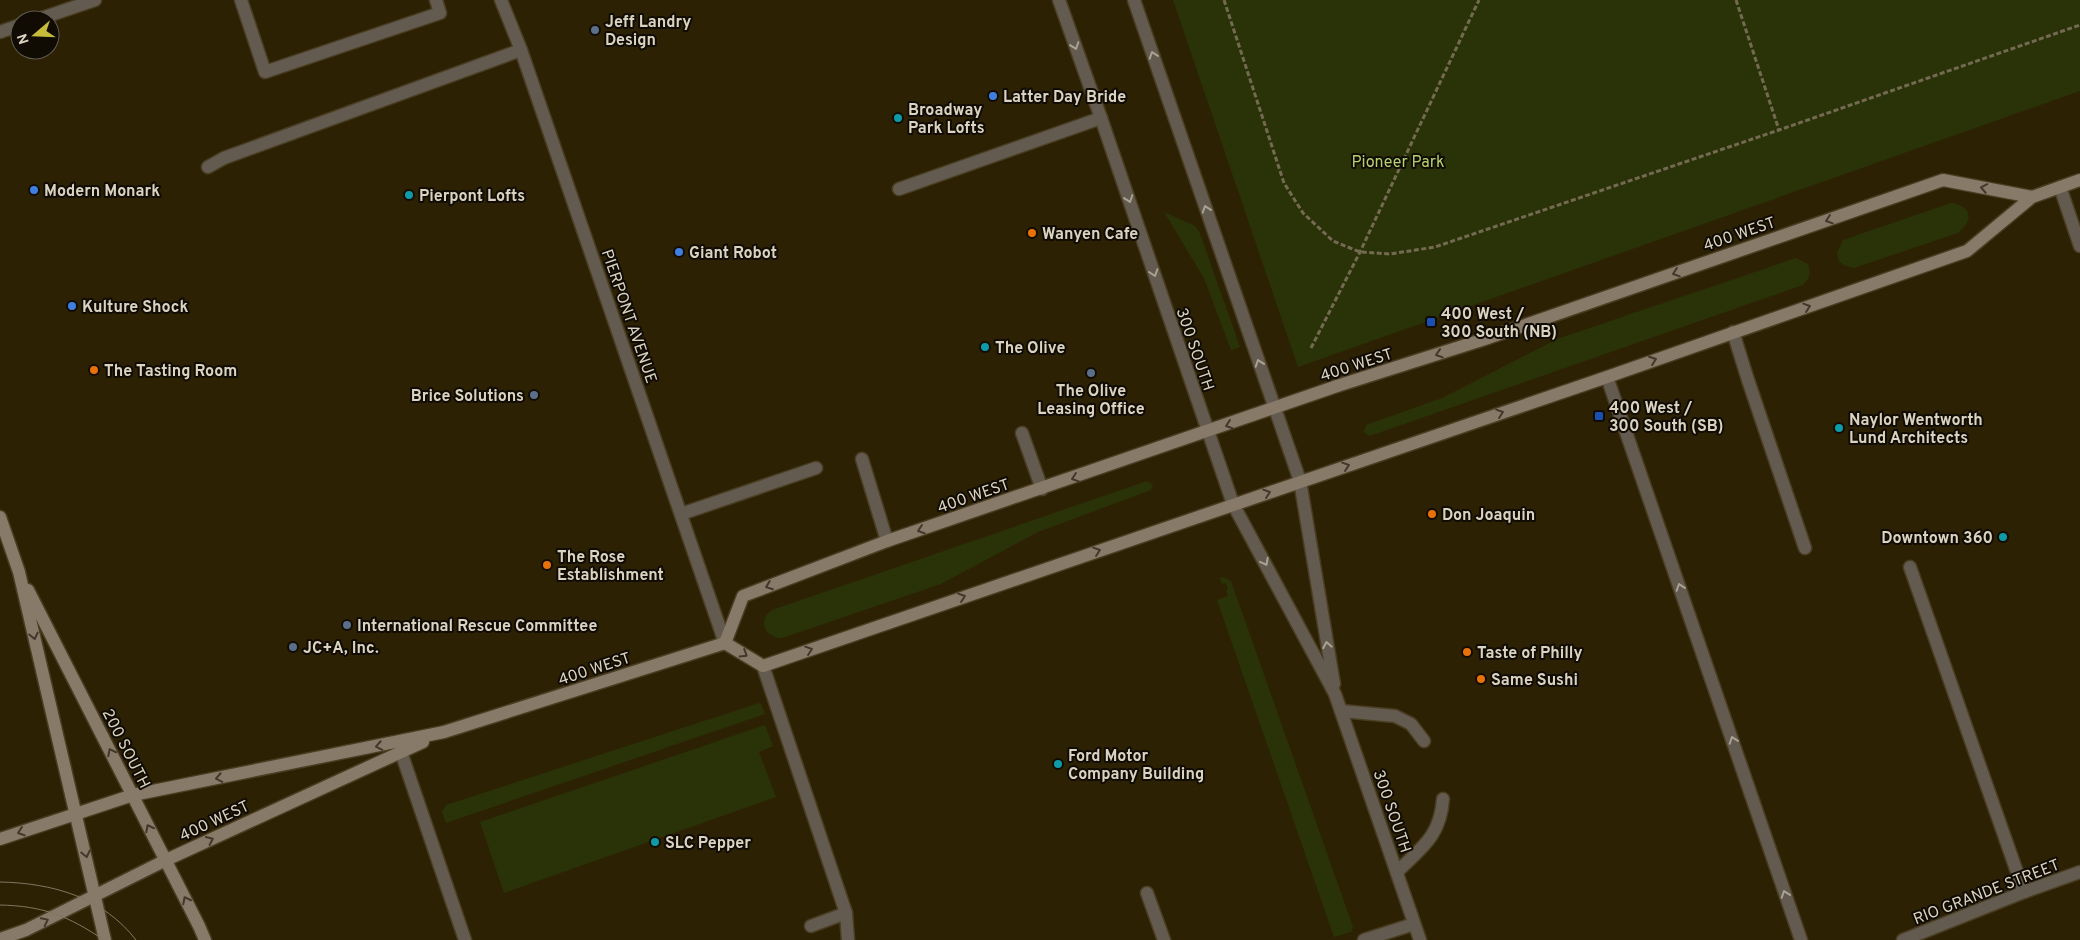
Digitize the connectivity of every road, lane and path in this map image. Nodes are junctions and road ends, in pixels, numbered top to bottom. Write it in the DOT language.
graph roads {
  1 [pos="96,0"];
  2 [pos="241,0"];
  3 [pos="436,0"];
  4 [pos="501,0"];
  5 [pos="1059,0"];
  6 [pos="1134,0"];
  7 [pos="1224,0"];
  8 [pos="1479,0"];
  9 [pos="1736,0"];
  10 [pos="60,12"];
  11 [pos="2080,25"];
  12 [pos="521,50"];
  13 [pos="1101,118"];
  14 [pos="1780,130"];
  15 [pos="208,167"];
  16 [pos="2080,180"];
  17 [pos="2060,187"];
  18 [pos="899,188"];
  19 [pos="2032,197"];
  20 [pos="2080,246"];
  21 [pos="1360,252"];
  22 [pos="1733,332"];
  23 [pos="1311,348"];
  24 [pos="1608,377"];
  25 [pos="1275,409"];
  26 [pos="1207,432"];
  27 [pos="1022,433"];
  28 [pos="862,459"];
  29 [pos="816,468"];
  30 [pos="1300,481"];
  31 [pos="1042,489"];
  32 [pos="1233,504"];
  33 [pos="681,514"];
  34 [pos="0,517"];
  35 [pos="888,541"];
  36 [pos="1805,548"];
  37 [pos="1910,567"];
  38 [pos="19,572"];
  39 [pos="725,643"];
  40 [pos="763,666"];
  41 [pos="1335,694"];
  42 [pos="1341,712"];
  43 [pos="444,732"];
  44 [pos="1424,742"];
  45 [pos="400,752"];
  46 [pos="133,795"];
  47 [pos="1443,799"];
  48 [pos="76,813"];
  49 [pos="0,839"];
  50 [pos="166,860"];
  51 [pos="1397,872"];
  52 [pos="2080,872"];
  53 [pos="2024,892"];
  54 [pos="1147,893"];
  55 [pos="95,895"];
  56 [pos="846,913"];
  57 [pos="1414,924"];
  58 [pos="811,926"];
  59 [pos="0,939"];
  60 [pos="105,940"];
  61 [pos="205,940"];
  62 [pos="465,940"];
  63 [pos="848,940"];
  64 [pos="1164,940"];
  65 [pos="1364,940"];
  66 [pos="1420,940"];
  67 [pos="1801,940"];
  68 [pos="1903,940"];
  1 -- 10 [label="street"];
  2 -- 3 [label="street"];
  4 -- 12 [label="street, PIERPONT AVENUE"];
  5 -- 13 [label="street, 300 SOUTH, one-way"];
  25 -- 6 [label="street, 300 SOUTH, one-way"];
  7 -- 21 [label="path"];
  8 -- 21 [label="path"];
  9 -- 14 [label="path"];
  11 -- 14 [label="path"];
  12 -- 15 [label="street"];
  12 -- 33 [label="street, PIERPONT AVENUE"];
  13 -- 18 [label="street"];
  13 -- 26 [label="street, 300 SOUTH, one-way"];
  14 -- 21 [label="path"];
  16 -- 17 [label="street"];
  17 -- 19 [label="street"];
  17 -- 20 [label="street"];
  22 -- 19 [label="street, one-way"];
  19 -- 25 [label="street, 400 WEST, one-way"];
  21 -- 23 [label="path"];
  24 -- 22 [label="street, one-way"];
  22 -- 36 [label="street"];
  30 -- 24 [label="street, one-way"];
  67 -- 24 [label="street, one-way"];
  25 -- 26 [label="street, 400 WEST, one-way"];
  25 -- 30 [label="street, 300 SOUTH"];
  26 -- 31 [label="street, 400 WEST, one-way"];
  26 -- 32 [label="street, 300 SOUTH"];
  27 -- 31 [label="street"];
  28 -- 35 [label="street"];
  29 -- 33 [label="street"];
  32 -- 30 [label="street, one-way"];
  41 -- 30 [label="street, 300 SOUTH, one-way"];
  31 -- 35 [label="street, 400 WEST, one-way"];
  40 -- 32 [label="street, one-way"];
  32 -- 41 [label="street, 300 SOUTH, one-way"];
  33 -- 39 [label="street, PIERPONT AVENUE"];
  34 -- 38 [label="street, 200 SOUTH"];
  35 -- 39 [label="street, 400 WEST, one-way"];
  37 -- 53 [label="street"];
  46 -- 38 [label="street, 200 SOUTH, one-way"];
  38 -- 48 [label="street, 200 SOUTH, one-way"];
  39 -- 40 [label="street, one-way"];
  39 -- 43 [label="street, 400 WEST"];
  40 -- 56 [label="street"];
  41 -- 42 [label="street, 300 SOUTH"];
  42 -- 44 [label="street"];
  42 -- 51 [label="street, 300 SOUTH"];
  43 -- 45 [label="street, 400 WEST"];
  43 -- 46 [label="street, 400 WEST, one-way"];
  50 -- 45 [label="street, 400 WEST, one-way"];
  45 -- 62 [label="street"];
  46 -- 48 [label="street, 400 WEST"];
  50 -- 46 [label="street, 200 SOUTH, one-way"];
  47 -- 51 [label="street"];
  48 -- 49 [label="street, 400 WEST, one-way"];
  48 -- 55 [label="street, 200 SOUTH, one-way"];
  50 -- 55 [label="street, 400 WEST"];
  61 -- 50 [label="street, 200 SOUTH, one-way"];
  51 -- 57 [label="street, 300 SOUTH"];
  52 -- 53 [label="street, RIO GRANDE STREET"];
  53 -- 68 [label="street, RIO GRANDE STREET"];
  54 -- 64 [label="street"];
  59 -- 55 [label="street, 400 WEST, one-way"];
  55 -- 60 [label="street, 200 SOUTH"];
  56 -- 58 [label="street"];
  56 -- 63 [label="street"];
  57 -- 65 [label="street"];
  57 -- 66 [label="street, 300 SOUTH"];
}
